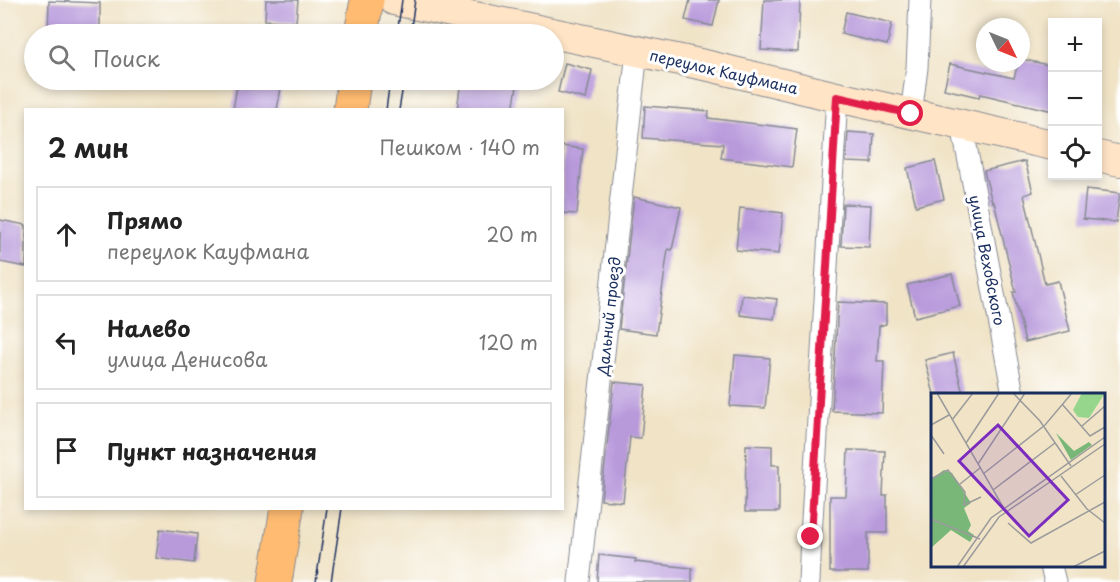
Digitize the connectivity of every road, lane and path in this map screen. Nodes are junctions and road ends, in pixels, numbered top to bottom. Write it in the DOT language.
graph roads {
  1 [pos="367,0"];
  2 [pos="394,0"];
  3 [pos="920,0"];
  4 [pos="363,24"];
  5 [pos="508,24"];
  6 [pos="564,36"];
  7 [pos="637,51"];
  8 [pos="353,90"];
  9 [pos="837,97"];
  10 [pos="350,108"];
  11 [pos="911,114"];
  12 [pos="962,125"];
  13 [pos="1048,145"];
  14 [pos="1102,157"];
  15 [pos="1120,161"];
  16 [pos="1013,393"];
  17 [pos="286,510"];
  18 [pos="1050,567"];
  19 [pos="275,582"];
  20 [pos="579,582"];
  21 [pos="810,582"];
  22 [pos="1055,582"];
  1 -- 4 [label="highway"];
  2 -- 5 [label="street, переулок Кауфмана"];
  3 -- 11 [label="street"];
  6 -- 7 [label="street, переулок Кауфмана"];
  7 -- 9 [label="street, переулок Кауфмана"];
  7 -- 20 [label="street, Дальний проезд"];
  8 -- 10 [label="highway"];
  9 -- 11 [label="street, переулок Кауфмана"];
  9 -- 21 [label="street"];
  11 -- 12 [label="street, переулок Кауфмана"];
  12 -- 13 [label="street, переулок Кауфмана"];
  12 -- 16 [label="street, улица Веховского"];
  14 -- 15 [label="street"];
  17 -- 19 [label="highway"];
  18 -- 22 [label="street"];
}
